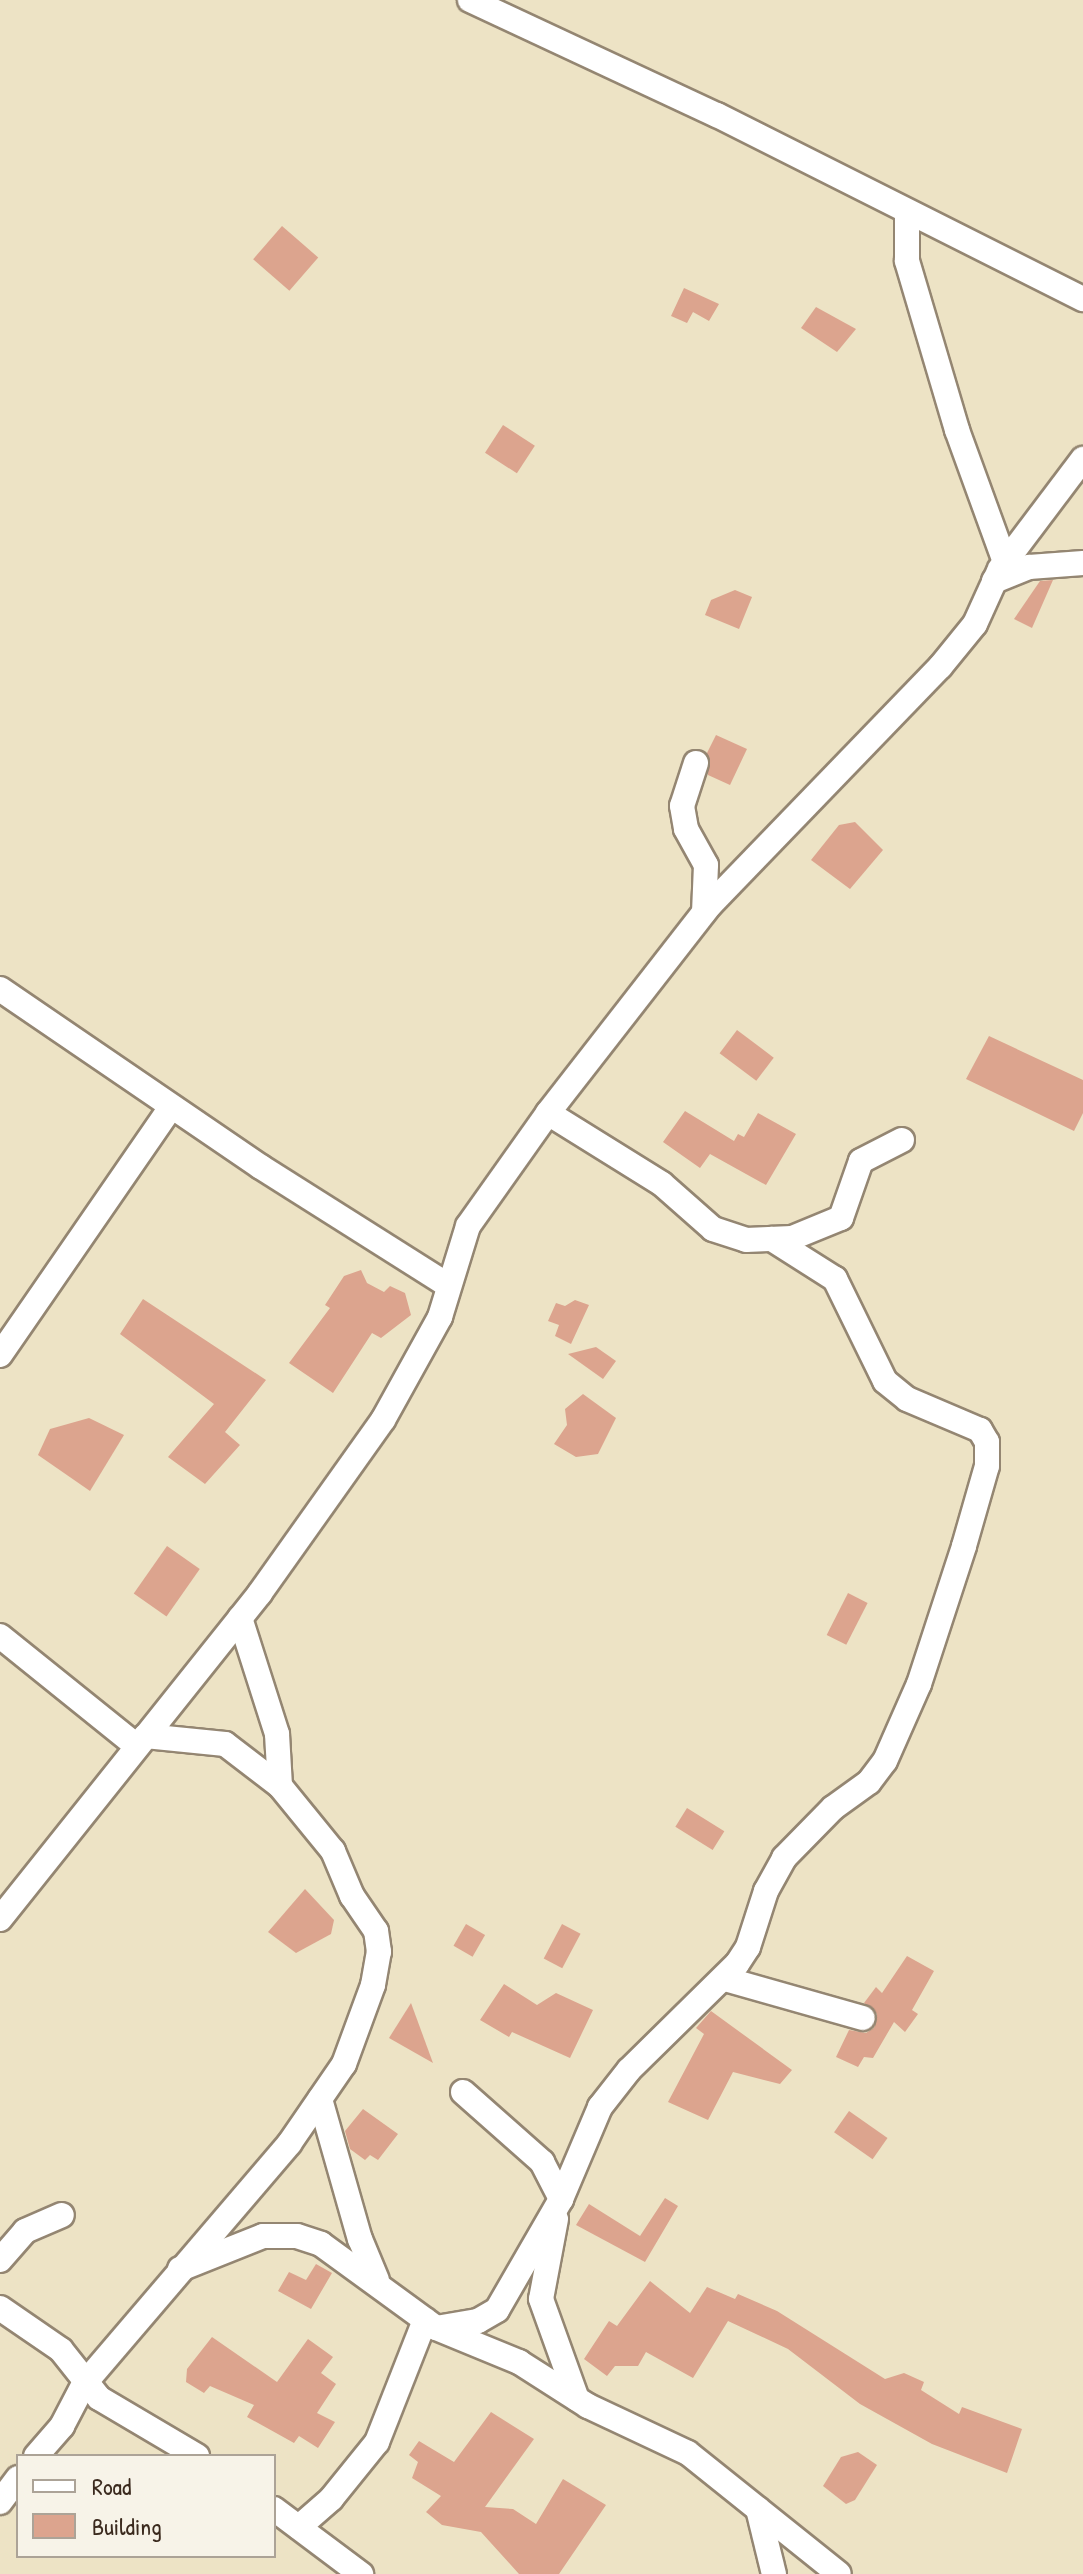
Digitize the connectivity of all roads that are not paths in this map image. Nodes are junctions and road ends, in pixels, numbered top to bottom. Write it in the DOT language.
graph roads {
  1 [pos="470,0"];
  2 [pos="907,215"];
  3 [pos="1083,299"];
  4 [pos="1083,459"];
  5 [pos="1083,563"];
  6 [pos="1000,572"];
  7 [pos="696,763"];
  8 [pos="704,912"];
  9 [pos="0,989"];
  10 [pos="171,1107"];
  11 [pos="548,1113"];
  12 [pos="902,1140"];
  13 [pos="772,1239"];
  14 [pos="449,1286"];
  15 [pos="0,1355"];
  16 [pos="240,1618"];
  17 [pos="0,1636"];
  18 [pos="141,1741"];
  19 [pos="280,1786"];
  20 [pos="0,1919"];
  21 [pos="725,1979"];
  22 [pos="863,2018"];
  23 [pos="463,2092"];
  24 [pos="320,2099"];
  25 [pos="559,2202"];
  26 [pos="62,2215"];
  27 [pos="0,2260"];
  28 [pos="180,2269"];
  29 [pos="381,2288"];
  30 [pos="0,2308"];
  31 [pos="431,2324"];
  32 [pos="84,2384"];
  33 [pos="577,2399"];
  34 [pos="38,2454"];
  35 [pos="193,2454"];
  36 [pos="16,2481"];
  37 [pos="0,2502"];
  38 [pos="758,2509"];
  39 [pos="276,2510"];
  40 [pos="299,2527"];
  41 [pos="361,2574"];
  42 [pos="774,2574"];
  43 [pos="839,2574"];
  1 -- 2 [label="street"];
  2 -- 3 [label="street"];
  2 -- 6 [label="street"];
  4 -- 6 [label="street"];
  5 -- 6 [label="street"];
  6 -- 8 [label="street"];
  7 -- 8 [label="street"];
  8 -- 11 [label="street"];
  9 -- 10 [label="street"];
  10 -- 14 [label="street"];
  10 -- 15 [label="street"];
  11 -- 13 [label="street"];
  11 -- 14 [label="street"];
  12 -- 13 [label="street"];
  13 -- 21 [label="street"];
  14 -- 16 [label="street"];
  16 -- 18 [label="street"];
  16 -- 19 [label="street"];
  17 -- 18 [label="street"];
  18 -- 19 [label="street"];
  18 -- 20 [label="street"];
  19 -- 24 [label="street"];
  21 -- 22 [label="street"];
  21 -- 25 [label="street"];
  23 -- 25 [label="street"];
  24 -- 28 [label="street"];
  24 -- 29 [label="street"];
  25 -- 31 [label="street"];
  25 -- 33 [label="street"];
  26 -- 27 [label="street"];
  28 -- 29 [label="street"];
  28 -- 32 [label="street"];
  29 -- 31 [label="street"];
  30 -- 32 [label="street"];
  31 -- 33 [label="street"];
  31 -- 40 [label="street"];
  32 -- 34 [label="street"];
  32 -- 35 [label="street"];
  33 -- 38 [label="street"];
  36 -- 37 [label="street"];
  38 -- 42 [label="street"];
  38 -- 43 [label="street"];
  39 -- 40 [label="street"];
  40 -- 41 [label="street"];
}
